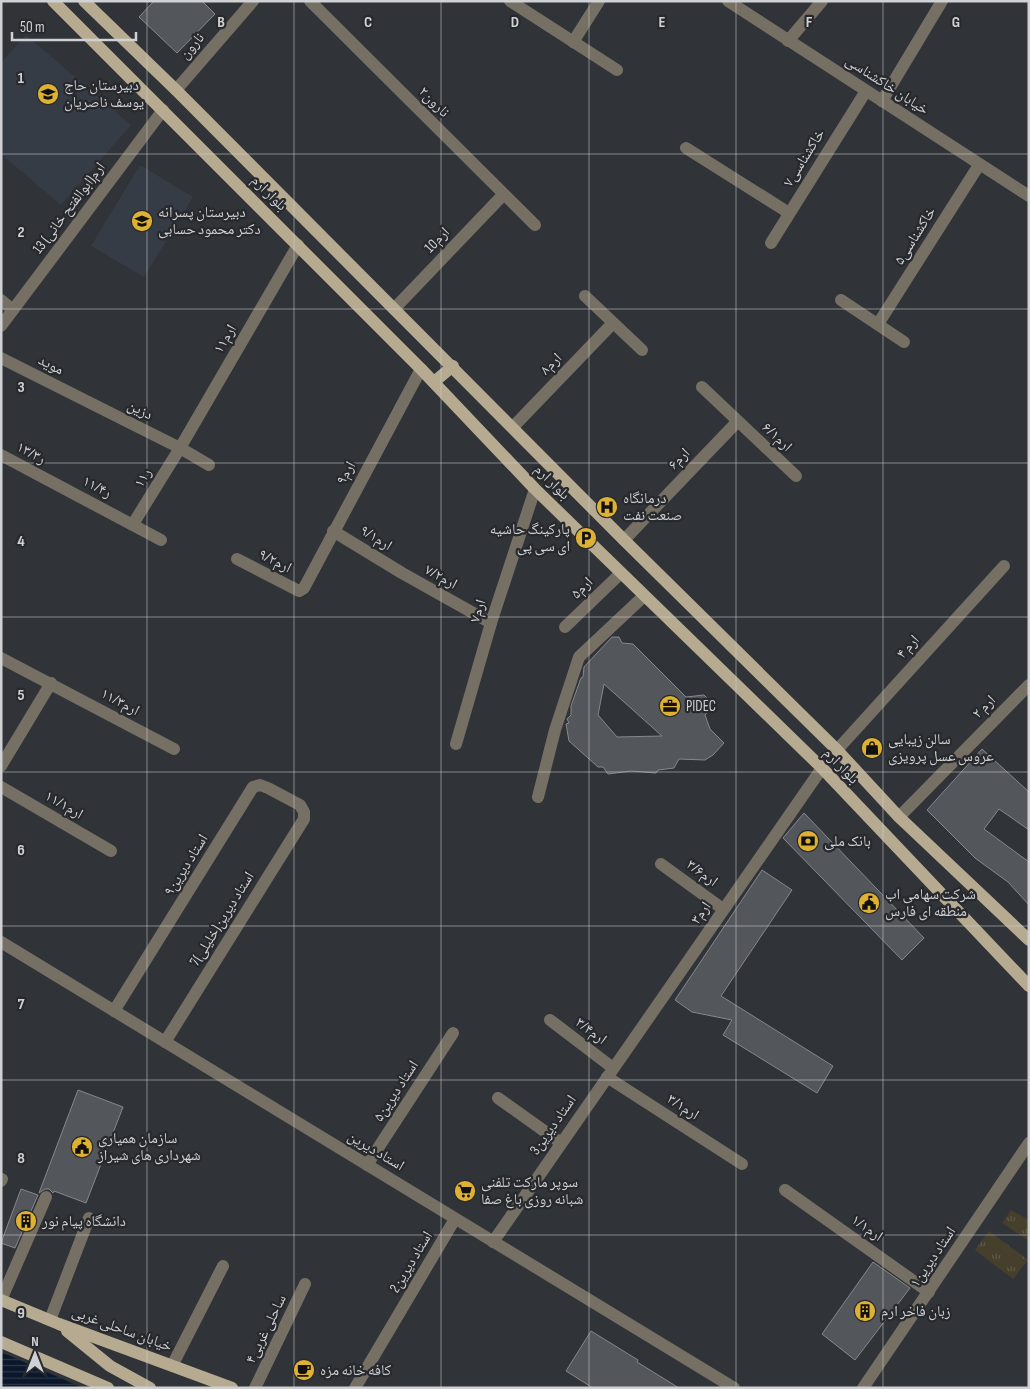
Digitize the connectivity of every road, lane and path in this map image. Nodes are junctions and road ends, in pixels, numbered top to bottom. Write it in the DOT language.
graph roads {
  1 [pos="53,1"];
  2 [pos="84,1"];
  3 [pos="253,1"];
  4 [pos="310,1"];
  5 [pos="510,1"];
  6 [pos="599,1"];
  7 [pos="728,1"];
  8 [pos="822,1"];
  9 [pos="942,1"];
  10 [pos="788,41"];
  11 [pos="573,42"];
  12 [pos="617,70"];
  13 [pos="176,90"];
  14 [pos="866,91"];
  15 [pos="882,101"];
  16 [pos="163,110"];
  17 [pos="686,148"];
  18 [pos="980,164"];
  19 [pos="503,194"];
  20 [pos="1029,196"];
  21 [pos="789,213"];
  22 [pos="535,225"];
  23 [pos="771,243"];
  24 [pos="298,246"];
  25 [pos="585,296"];
  26 [pos="1,300"];
  27 [pos="841,300"];
  28 [pos="394,308"];
  29 [pos="13,310"];
  30 [pos="613,323"];
  31 [pos="878,324"];
  32 [pos="1,326"];
  33 [pos="904,342"];
  34 [pos="642,350"];
  35 [pos="1,358"];
  36 [pos="453,366"];
  37 [pos="421,369"];
  38 [pos="434,382"];
  39 [pos="702,387"];
  40 [pos="86,400"];
  41 [pos="737,422"];
  42 [pos="513,427"];
  43 [pos="180,448"];
  44 [pos="1,456"];
  45 [pos="209,465"];
  46 [pos="796,476"];
  47 [pos="46,479"];
  48 [pos="535,489"];
  49 [pos="133,524"];
  50 [pos="332,531"];
  51 [pos="162,540"];
  52 [pos="624,540"];
  53 [pos="236,559"];
  54 [pos="1004,566"];
  55 [pos="622,573"];
  56 [pos="402,574"];
  57 [pos="299,591"];
  58 [pos="644,596"];
  59 [pos="491,622"];
  60 [pos="565,627"];
  61 [pos="1,658"];
  62 [pos="51,683"];
  63 [pos="1029,685"];
  64 [pos="456,744"];
  65 [pos="174,749"];
  66 [pos="837,750"];
  67 [pos="1,766"];
  68 [pos="822,768"];
  69 [pos="1,787"];
  70 [pos="538,797"];
  71 [pos="304,812"];
  72 [pos="899,817"];
  73 [pos="111,851"];
  74 [pos="661,864"];
  75 [pos="724,909"];
  76 [pos="1029,940"];
  77 [pos="1,942"];
  78 [pos="1029,986"];
  79 [pos="114,1011"];
  80 [pos="550,1020"];
  81 [pos="453,1033"];
  82 [pos="165,1042"];
  83 [pos="610,1073"];
  84 [pos="498,1098"];
  85 [pos="561,1143"];
  86 [pos="1029,1143"];
  87 [pos="742,1164"];
  88 [pos="367,1165"];
  89 [pos="785,1190"];
  90 [pos="46,1197"];
  91 [pos="89,1218"];
  92 [pos="456,1219"];
  93 [pos="492,1242"];
  94 [pos="222,1266"];
  95 [pos="305,1284"];
  96 [pos="929,1292"];
  97 [pos="1,1300"];
  98 [pos="54,1322"];
  99 [pos="1,1342"];
  100 [pos="172,1364"];
  101 [pos="108,1388"];
  102 [pos="150,1388"];
  103 [pos="232,1388"];
  104 [pos="255,1388"];
  105 [pos="355,1388"];
  106 [pos="734,1388"];
  107 [pos="863,1388"];
  1 -- 16 [label="main road, بلوار ارم"];
  2 -- 13 [label="main road, بلوار ارم"];
  3 -- 13 [label="street, نارون"];
  4 -- 19 [label="street, نارون۲"];
  5 -- 11 [label="street"];
  6 -- 11 [label="street"];
  7 -- 10 [label="street, خیابان خاکشناسی"];
  8 -- 10 [label="street"];
  9 -- 15 [label="street"];
  10 -- 14 [label="street, خیابان خاکشناسی"];
  11 -- 12 [label="street"];
  13 -- 28 [label="main road, بلوار ارم"];
  14 -- 15 [label="street, خیابان خاکشناسی"];
  14 -- 21 [label="street, خاکشناسی۷"];
  15 -- 18 [label="street, خیابان خاکشناسی"];
  16 -- 24 [label="main road, بلوار ارم"];
  16 -- 29 [label="street, 13 ارم(ابوالفتح خانی)"];
  17 -- 21 [label="street"];
  18 -- 20 [label="street, خیابان خاکشناسی"];
  18 -- 31 [label="street, خاکشناسی۵"];
  19 -- 22 [label="street, نارون۲"];
  19 -- 28 [label="street, ارم10"];
  21 -- 23 [label="street, خاکشناسی۷"];
  24 -- 37 [label="main road, بلوار ارم"];
  24 -- 43 [label="street, ارم۱۱"];
  25 -- 30 [label="street"];
  26 -- 29 [label="street"];
  27 -- 31 [label="street"];
  28 -- 36 [label="main road, بلوار ارم"];
  29 -- 32 [label="street, 13 ارم(ابوالفتح خانی)"];
  30 -- 34 [label="street"];
  30 -- 42 [label="street, ارم۸"];
  31 -- 33 [label="street"];
  35 -- 40 [label="street, موید"];
  36 -- 38 [label="main road"];
  36 -- 42 [label="main road, بلوار ارم"];
  37 -- 38 [label="main road, بلوار ارم"];
  37 -- 50 [label="street, ارم۹"];
  38 -- 48 [label="main road, بلوار ارم"];
  39 -- 41 [label="street, ۶/۱ارم"];
  40 -- 43 [label="street, دزین"];
  41 -- 46 [label="street, ۶/۱ارم"];
  41 -- 52 [label="street, ارم۶"];
  42 -- 52 [label="main road, بلوار ارم"];
  43 -- 45 [label="street, دزین"];
  43 -- 49 [label="street, ۱۱ر"];
  44 -- 47 [label="street, ۱۳/۳ر"];
  47 -- 49 [label="street, ۱۱/۴ر"];
  48 -- 55 [label="main road, بلوار ارم"];
  48 -- 59 [label="street, ارم۷"];
  49 -- 51 [label="street, ۱۱/۴ر"];
  50 -- 56 [label="street, ۹/۱ارم"];
  50 -- 57 [label="street, ارم۹"];
  52 -- 66 [label="main road, بلوار ارم"];
  53 -- 57 [label="street, ۹/۲ارم"];
  54 -- 66 [label="street, ارم ۴"];
  55 -- 58 [label="main road, بلوار ارم"];
  55 -- 60 [label="street, ارم۵"];
  56 -- 59 [label="street, ۷/۲ارم"];
  58 -- 68 [label="main road, بلوار ارم"];
  58 -- 70 [label="street"];
  59 -- 64 [label="street, ارم۷"];
  61 -- 62 [label="street, ۱۱/۳ارم"];
  62 -- 65 [label="street, ۱۱/۳ارم"];
  62 -- 67 [label="street"];
  63 -- 72 [label="street, ارم ۲"];
  66 -- 72 [label="main road, بلوار ارم"];
  68 -- 75 [label="street, ارم۳"];
  68 -- 78 [label="main road, بلوار ارم"];
  69 -- 73 [label="street, ۱۱/۱ارم"];
  71 -- 79 [label="street, استاد دیرین۹"];
  71 -- 82 [label="street, 7استاد دیرین(خلیلی)"];
  72 -- 76 [label="main road, بلوار ارم"];
  74 -- 75 [label="street, ۳/۶ارم"];
  75 -- 83 [label="street, ارم۳"];
  77 -- 79 [label="street, استاد دیرین"];
  79 -- 82 [label="street, استاد دیرین"];
  80 -- 83 [label="street, ۳/۴ارم"];
  81 -- 88 [label="street, استاد دیرین۵"];
  82 -- 88 [label="street, استاد دیرین"];
  83 -- 85 [label="street, 3استاد دیرین"];
  83 -- 87 [label="street, ۳/۱ارم"];
  84 -- 85 [label="street"];
  85 -- 93 [label="street, 3استاد دیرین"];
  86 -- 96 [label="street, استاد دیرین۱"];
  88 -- 92 [label="street, استاد دیرین"];
  89 -- 96 [label="street, ۱/۱ارم"];
  90 -- 97 [label="street"];
  91 -- 98 [label="street"];
  92 -- 93 [label="street, استاد دیرین"];
  92 -- 105 [label="street, 2استاد دیرین"];
  93 -- 106 [label="street, استاد دیرین"];
  94 -- 100 [label="street"];
  95 -- 104 [label="street, ساحلی غربی۴"];
  96 -- 107 [label="street, استاد دیرین۱"];
  97 -- 98 [label="main road, خیابان ساحلی غربی"];
  98 -- 100 [label="main road, خیابان ساحلی غربی"];
  98 -- 102 [label="main road"];
  99 -- 101 [label="main road"];
  100 -- 103 [label="main road, خیابان ساحلی غربی"];
}
